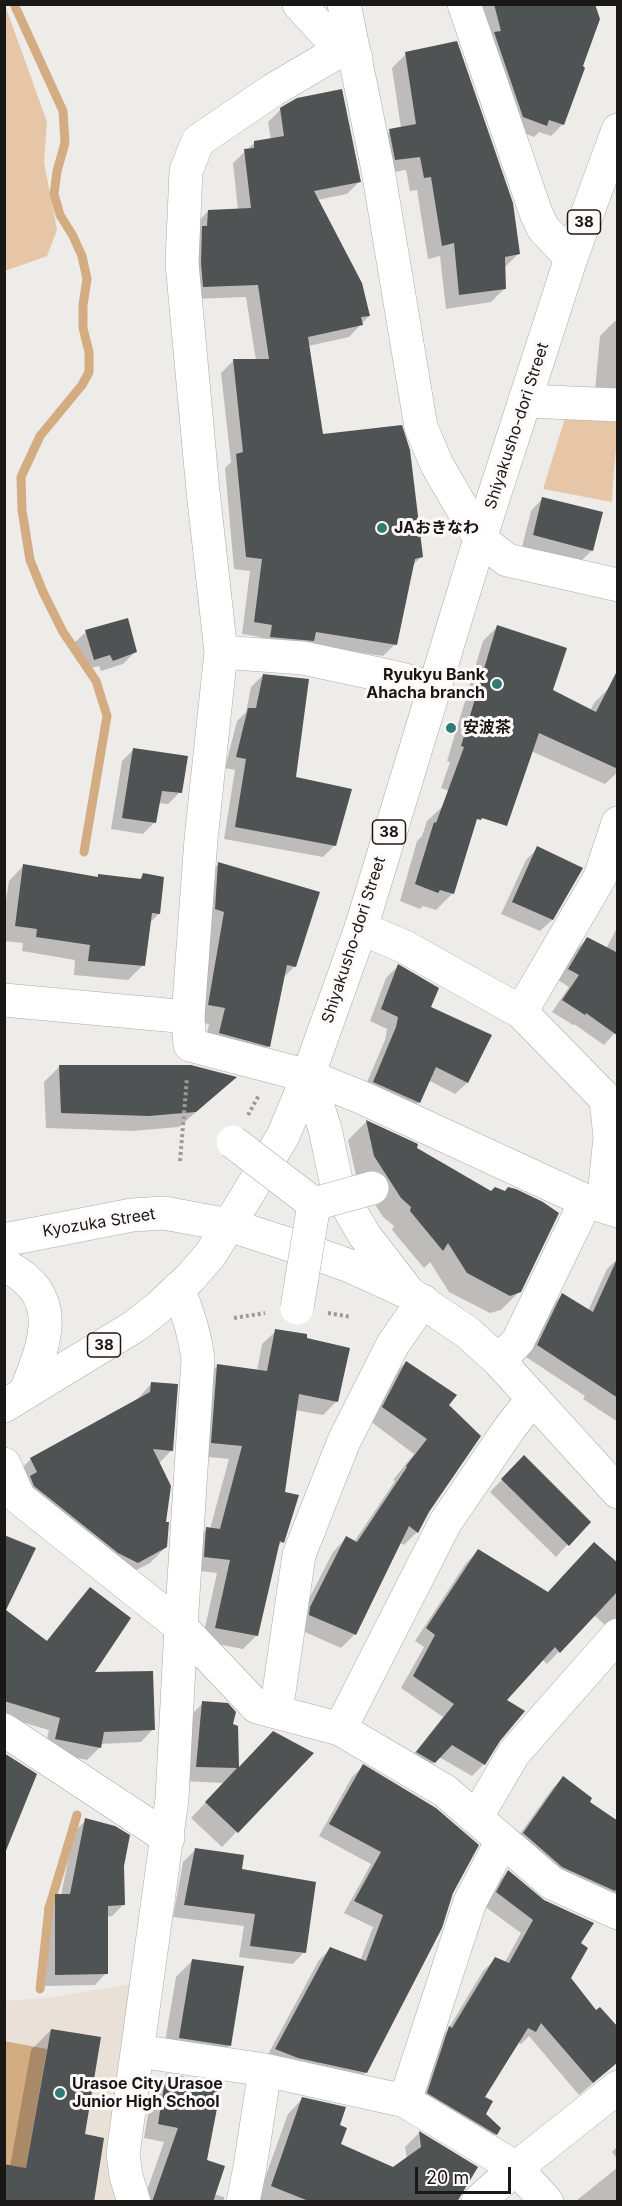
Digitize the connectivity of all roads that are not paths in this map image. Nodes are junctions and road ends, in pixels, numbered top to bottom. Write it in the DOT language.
graph roads {
  1 [pos="299,4"];
  2 [pos="464,4"];
  3 [pos="345,5"];
  4 [pos="348,54"];
  5 [pos="618,130"];
  6 [pos="571,258"];
  7 [pos="526,401"];
  8 [pos="618,405"];
  9 [pos="480,539"];
  10 [pos="618,585"];
  11 [pos="221,652"];
  12 [pos="433,688"];
  13 [pos="618,823"];
  14 [pos="361,928"];
  15 [pos="4,1000"];
  16 [pos="521,1012"];
  17 [pos="189,1031"];
  18 [pos="308,1076"];
  19 [pos="612,1087"];
  20 [pos="232,1142"];
  21 [pos="372,1188"];
  22 [pos="314,1204"];
  23 [pos="602,1206"];
  24 [pos="229,1225"];
  25 [pos="4,1240"];
  26 [pos="4,1265"];
  27 [pos="178,1289"];
  28 [pos="416,1297"];
  29 [pos="297,1308"];
  30 [pos="499,1361"];
  31 [pos="533,1398"];
  32 [pos="15,1399"];
  33 [pos="4,1464"];
  34 [pos="618,1492"];
  35 [pos="181,1627"];
  36 [pos="618,1635"];
  37 [pos="276,1712"];
  38 [pos="340,1729"];
  39 [pos="4,1730"];
  40 [pos="476,1818"];
  41 [pos="168,1838"];
  42 [pos="502,1841"];
  43 [pos="618,1913"];
  44 [pos="138,2051"];
  45 [pos="265,2070"];
  46 [pos="618,2087"];
  47 [pos="405,2101"];
  48 [pos="516,2168"];
  49 [pos="134,2202"];
  50 [pos="243,2202"];
  51 [pos="478,2202"];
  52 [pos="547,2202"];
  1 -- 4 [label="street"];
  2 -- 6 [label="street"];
  3 -- 4 [label="street"];
  4 -- 9 [label="street"];
  4 -- 11 [label="street"];
  5 -- 6 [label="street, Shiyakusho-dori Street / 38"];
  6 -- 7 [label="street, Shiyakusho-dori Street / 38"];
  7 -- 8 [label="street"];
  7 -- 9 [label="street, Shiyakusho-dori Street / 38"];
  9 -- 10 [label="street"];
  9 -- 12 [label="street, Shiyakusho-dori Street / 38"];
  11 -- 12 [label="street"];
  11 -- 17 [label="street"];
  12 -- 14 [label="street, Shiyakusho-dori Street / 38"];
  13 -- 16 [label="street"];
  14 -- 16 [label="street"];
  14 -- 18 [label="street, Shiyakusho-dori Street / 38"];
  15 -- 17 [label="street"];
  16 -- 19 [label="street"];
  17 -- 18 [label="street"];
  18 -- 23 [label="street"];
  18 -- 24 [label="street, Shiyakusho-dori Street / 38"];
  18 -- 28 [label="street"];
  19 -- 23 [label="street"];
  20 -- 22 [label="street, bridge"];
  21 -- 22 [label="street, bridge"];
  22 -- 29 [label="street, bridge"];
  23 -- 30 [label="street"];
  24 -- 25 [label="street, Kyozuka Street"];
  24 -- 27 [label="street, 38"];
  24 -- 28 [label="street, Kyozuka Street"];
  26 -- 32 [label="street"];
  27 -- 32 [label="street, 38"];
  27 -- 35 [label="street"];
  28 -- 30 [label="street"];
  28 -- 37 [label="street"];
  30 -- 31 [label="street"];
  31 -- 34 [label="street"];
  31 -- 38 [label="street"];
  33 -- 35 [label="street"];
  35 -- 37 [label="street"];
  35 -- 41 [label="street"];
  36 -- 40 [label="street"];
  37 -- 38 [label="street"];
  38 -- 40 [label="street"];
  39 -- 41 [label="street"];
  40 -- 42 [label="street"];
  41 -- 44 [label="street"];
  42 -- 43 [label="street"];
  42 -- 47 [label="street"];
  44 -- 45 [label="street"];
  44 -- 49 [label="street"];
  45 -- 47 [label="street"];
  45 -- 50 [label="street"];
  46 -- 48 [label="street"];
  47 -- 48 [label="street"];
  48 -- 51 [label="street"];
  48 -- 52 [label="street"];
}
